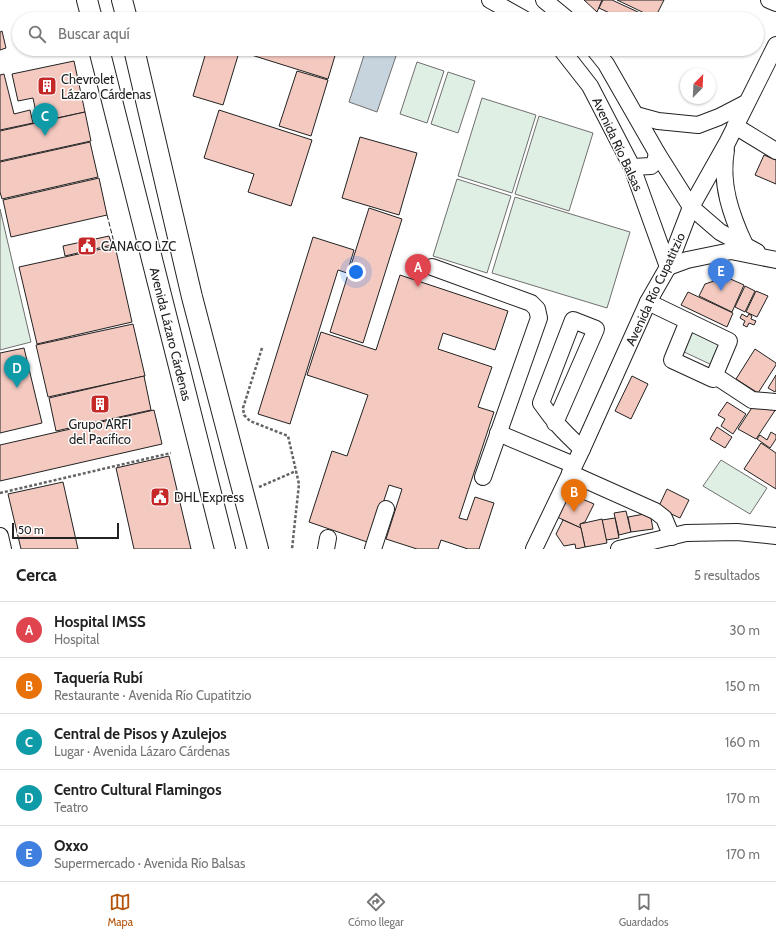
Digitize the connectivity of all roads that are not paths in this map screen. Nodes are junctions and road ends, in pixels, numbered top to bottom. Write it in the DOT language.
graph roads {
  1 [pos="87,0"];
  2 [pos="122,0"];
  3 [pos="490,0"];
  4 [pos="544,0"];
  5 [pos="769,0"];
  6 [pos="776,3"];
  7 [pos="90,12"];
  8 [pos="125,12"];
  9 [pos="511,12"];
  10 [pos="559,12"];
  11 [pos="776,45"];
  12 [pos="101,56"];
  13 [pos="136,56"];
  14 [pos="566,56"];
  15 [pos="600,56"];
  16 [pos="746,103"];
  17 [pos="636,115"];
  18 [pos="735,126"];
  19 [pos="727,143"];
  20 [pos="776,151"];
  21 [pos="657,153"];
  22 [pos="632,167"];
  23 [pos="692,207"];
  24 [pos="745,245"];
  25 [pos="770,258"];
  26 [pos="432,267"];
  27 [pos="668,267"];
  28 [pos="648,302"];
  29 [pos="688,321"];
  30 [pos="714,375"];
  31 [pos="776,402"];
  32 [pos="556,423"];
  33 [pos="498,433"];
  34 [pos="582,448"];
  35 [pos="572,469"];
  36 [pos="483,477"];
  37 [pos="386,509"];
  38 [pos="0,536"];
  39 [pos="776,536"];
  40 [pos="672,537"];
  41 [pos="539,545"];
  42 [pos="3,549"];
  43 [pos="225,549"];
  44 [pos="258,549"];
  45 [pos="373,549"];
  46 [pos="619,549"];
  1 -- 7 [label="main road"];
  2 -- 8 [label="main road"];
  3 -- 9 [label="street"];
  4 -- 10 [label="street"];
  5 -- 6 [label="street"];
  11 -- 16 [label="street, Avenida Río Cupatitzio"];
  12 -- 43 [label="main road, Avenida Lázaro Cárdenas"];
  13 -- 44 [label="main road"];
  14 -- 22 [label="street, Avenida Río Balsas"];
  15 -- 17 [label="street, Avenida Río Balsas"];
  16 -- 17 [label="street"];
  16 -- 18 [label="street, Avenida Río Cupatitzio"];
  17 -- 21 [label="street, Avenida Río Balsas"];
  18 -- 19 [label="street, Avenida Río Cupatitzio"];
  18 -- 20 [label="street"];
  19 -- 23 [label="street, Avenida Río Cupatitzio"];
  19 -- 24 [label="street"];
  21 -- 22 [label="street"];
  21 -- 23 [label="street, Avenida Río Balsas"];
  22 -- 27 [label="street, Avenida Río Balsas"];
  23 -- 24 [label="street, Avenida Río Balsas"];
  23 -- 27 [label="street, Avenida Río Cupatitzio"];
  24 -- 25 [label="street, Avenida Río Balsas"];
  25 -- 27 [label="street, Avenida Río Balsas"];
  26 -- 33 [label="street"];
  27 -- 28 [label="street, Avenida Río Cupatitzio"];
  28 -- 29 [label="street"];
  28 -- 34 [label="street, Avenida Río Cupatitzio"];
  29 -- 30 [label="street"];
  29 -- 30 [label="street"];
  30 -- 31 [label="street"];
  32 -- 32 [label="street"];
  32 -- 34 [label="street"];
  33 -- 35 [label="street"];
  33 -- 36 [label="street"];
  34 -- 35 [label="street, Avenida Río Cupatitzio"];
  35 -- 40 [label="street"];
  35 -- 41 [label="street, Avenida Río Cupatitzio"];
  37 -- 45 [label="street"];
  38 -- 42 [label="street"];
  39 -- 40 [label="street"];
  40 -- 46 [label="street"];
}
